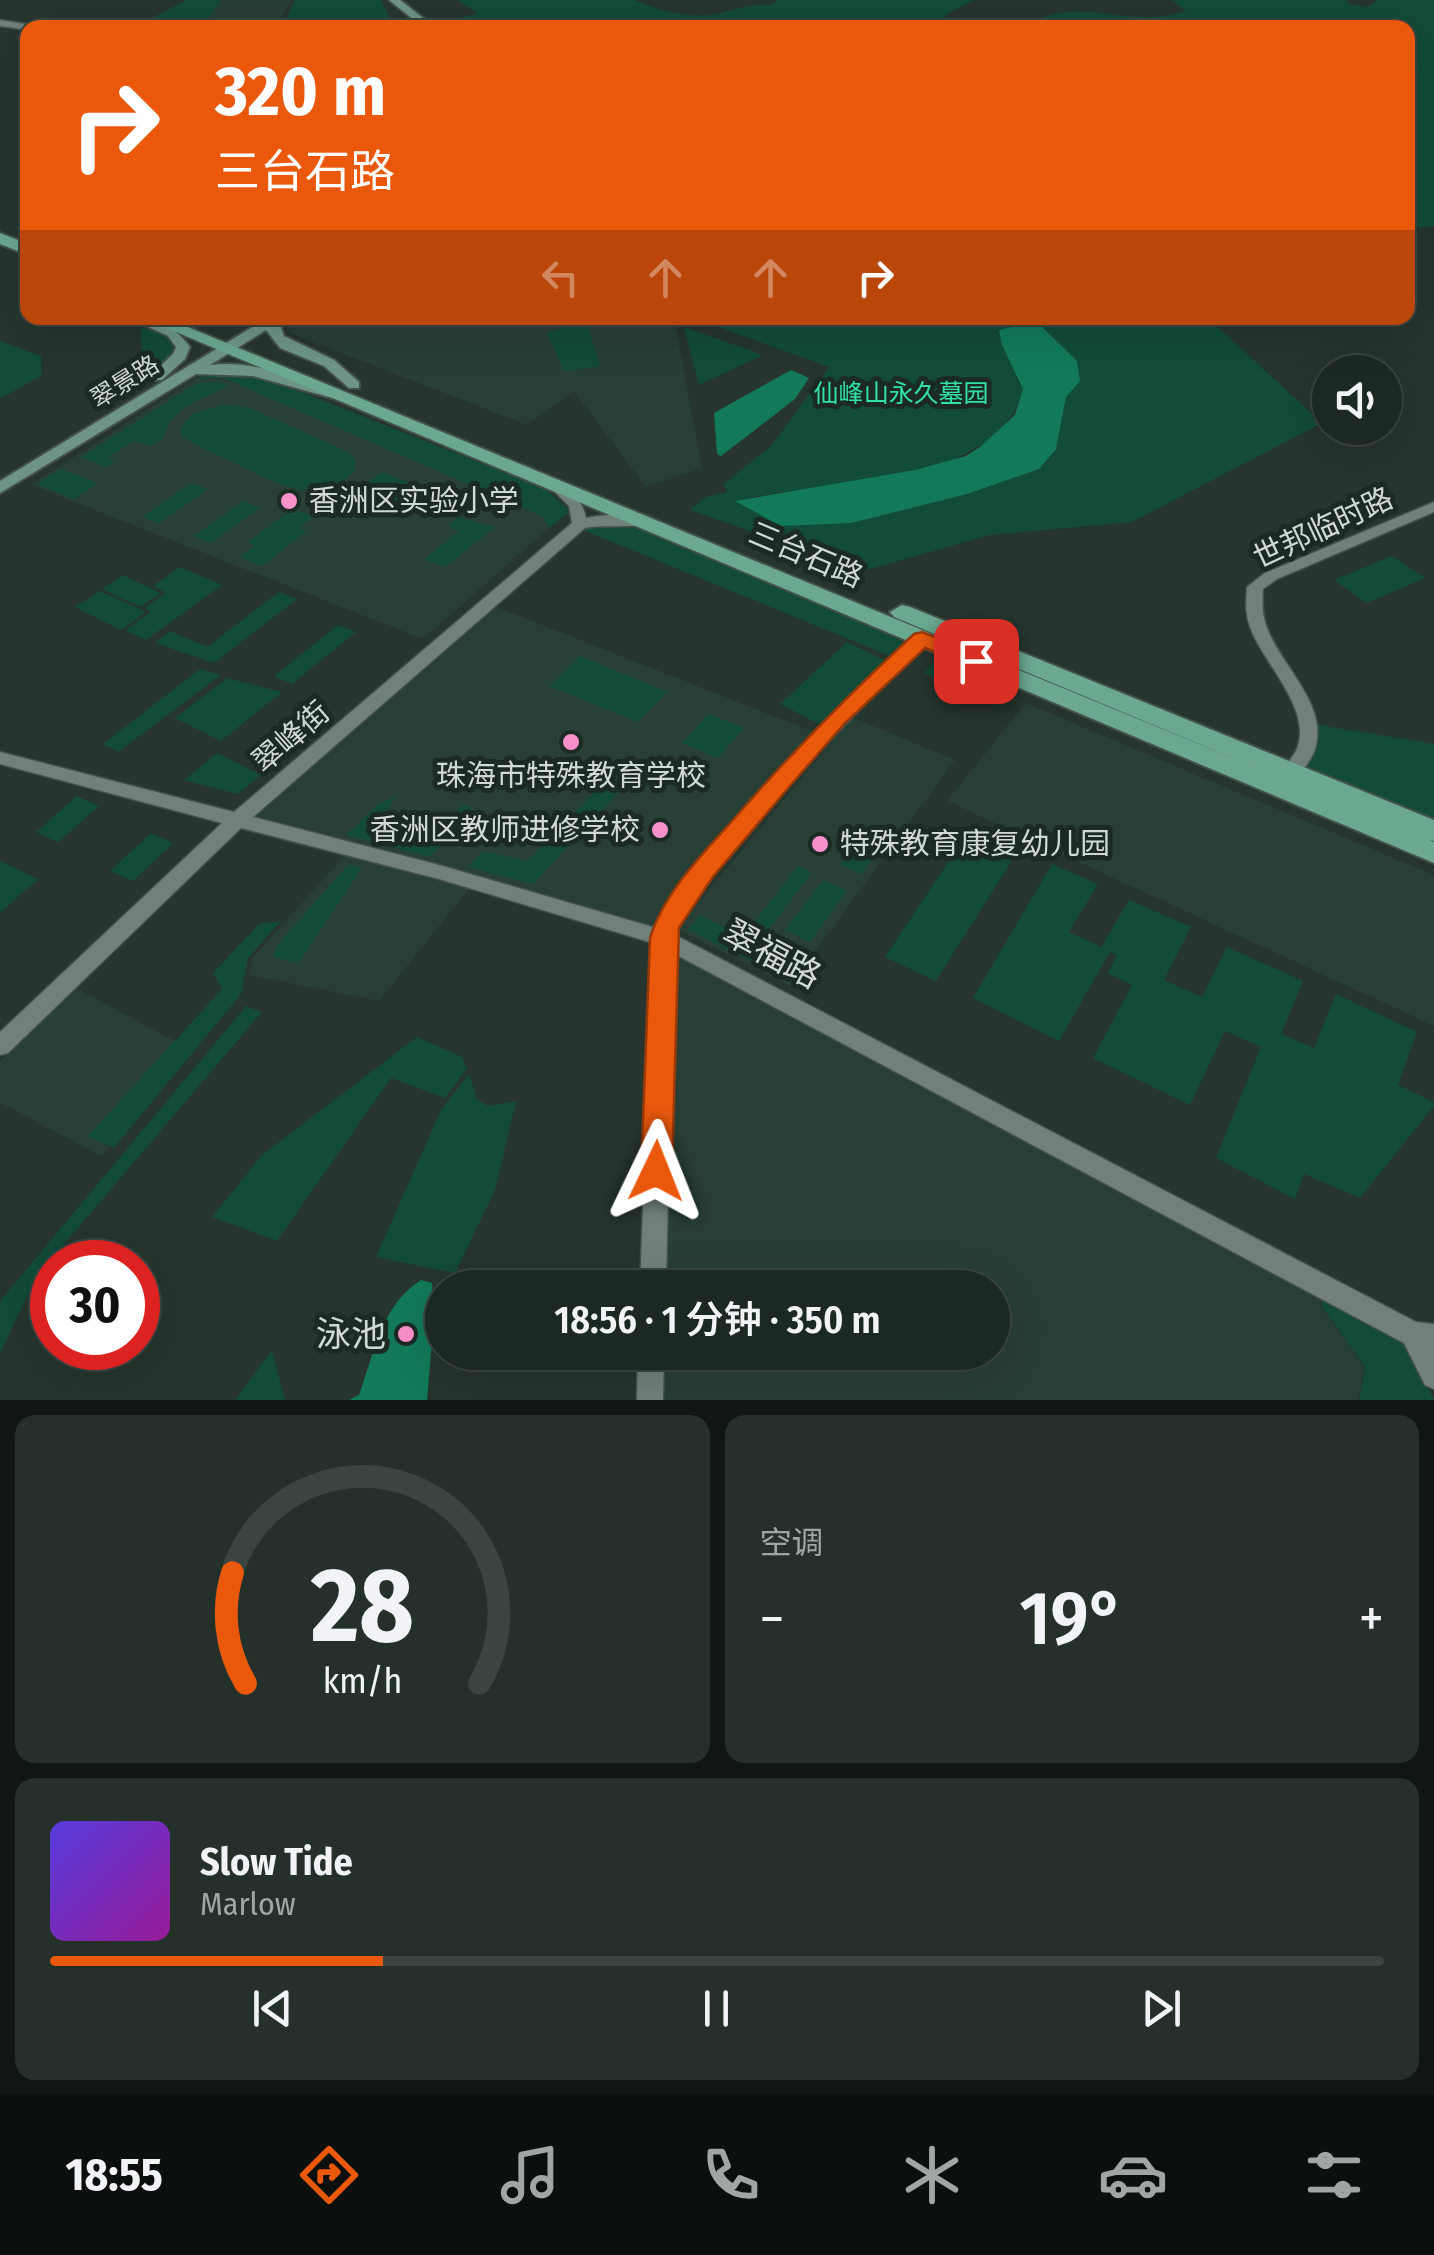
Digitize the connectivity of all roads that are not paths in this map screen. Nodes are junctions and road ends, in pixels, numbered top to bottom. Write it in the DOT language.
graph roads {
  1 [pos="394,0"];
  2 [pos="403,0"];
  3 [pos="412,20"];
  4 [pos="429,20"];
  5 [pos="153,325"];
  6 [pos="175,325"];
  7 [pos="206,325"];
  8 [pos="250,325"];
  9 [pos="263,325"];
  10 [pos="272,325"];
  11 [pos="228,341"];
  12 [pos="162,381"];
  13 [pos="346,390"];
  14 [pos="0,474"];
  15 [pos="555,485"];
  16 [pos="0,488"];
  17 [pos="1434,508"];
  18 [pos="644,522"];
  19 [pos="580,524"];
  20 [pos="922,638"];
  21 [pos="0,758"];
  22 [pos="1291,771"];
  23 [pos="1380,809"];
  24 [pos="1341,814"];
  25 [pos="236,821"];
  26 [pos="1434,823"];
  27 [pos="1434,831"];
  28 [pos="1434,853"];
  29 [pos="1434,864"];
  30 [pos="663,938"];
  31 [pos="0,1046"];
  32 [pos="654,1270"];
  33 [pos="1424,1335"];
  34 [pos="651,1370"];
  35 [pos="1434,1376"];
  36 [pos="650,1400"];
  1 -- 3 [label="main road"];
  2 -- 4 [label="main road"];
  5 -- 12 [label="main road"];
  6 -- 11 [label="main road, 三台石路"];
  7 -- 11 [label="main road, 三台石路"];
  8 -- 11 [label="main road, 翠景路"];
  9 -- 11 [label="main road, 翠景路"];
  10 -- 13 [label="main road"];
  11 -- 12 [label="main road, 翠景路"];
  11 -- 13 [label="main road, 三台石路"];
  12 -- 13 [label="main road"];
  12 -- 14 [label="main road, 翠景路"];
  12 -- 16 [label="main road, 翠景路"];
  13 -- 15 [label="main road, 三台石路"];
  13 -- 22 [label="main road, 三台石路"];
  15 -- 18 [label="main road, 三台石路"];
  15 -- 19 [label="street"];
  17 -- 22 [label="street, 世邦临时路"];
  18 -- 19 [label="street"];
  18 -- 20 [label="main road, 三台石路"];
  19 -- 25 [label="street, 翠峰街"];
  20 -- 24 [label="main road, 三台石路"];
  20 -- 30 [label="street"];
  21 -- 25 [label="street, 翠福路"];
  22 -- 23 [label="main road, 三台石路"];
  23 -- 26 [label="main road"];
  23 -- 27 [label="main road, 三台石路"];
  24 -- 28 [label="main road, 三台石路"];
  24 -- 29 [label="main road"];
  25 -- 30 [label="street, 翠福路"];
  25 -- 31 [label="street, 翠峰街"];
  30 -- 32 [label="street"];
  30 -- 33 [label="street, 翠福路"];
  33 -- 35 [label="street, 翠福路"];
  34 -- 36 [label="street"];
}
